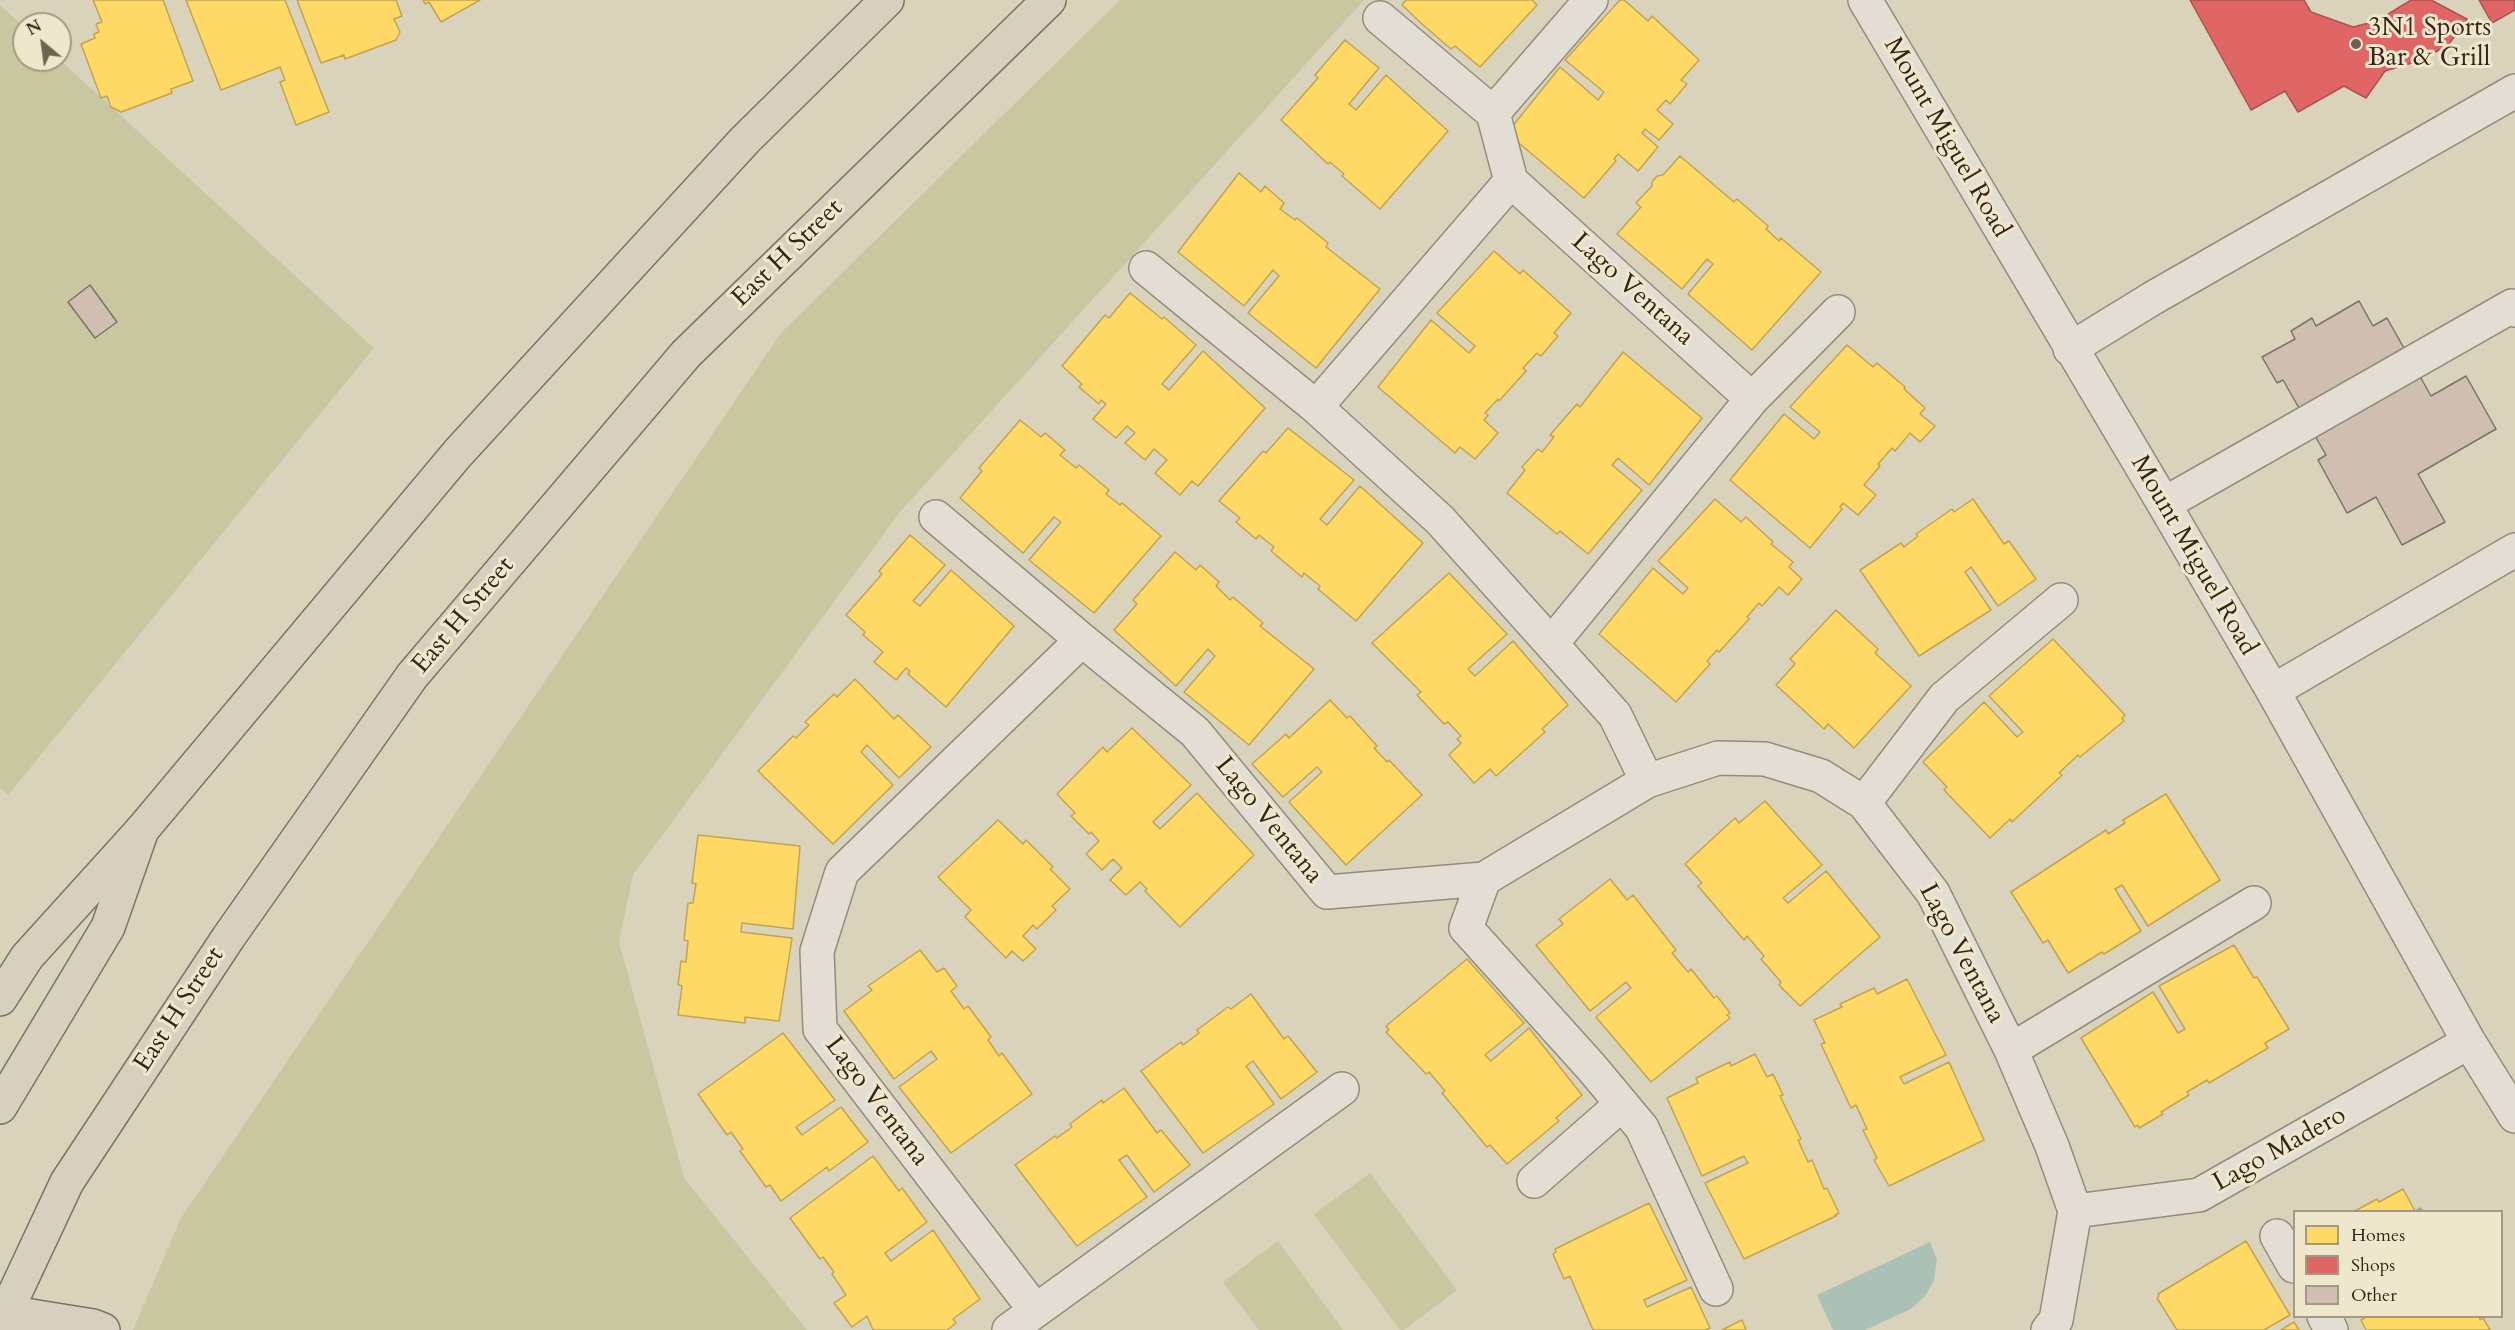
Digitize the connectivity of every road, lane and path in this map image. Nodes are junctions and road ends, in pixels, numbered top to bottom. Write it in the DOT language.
graph roads {
  1 [pos="887,0"];
  2 [pos="1049,0"];
  3 [pos="1591,0"];
  4 [pos="1865,0"];
  5 [pos="1380,18"];
  6 [pos="2515,91"];
  7 [pos="1493,113"];
  8 [pos="1511,181"];
  9 [pos="1146,268"];
  10 [pos="2515,310"];
  11 [pos="1838,312"];
  12 [pos="2070,349"];
  13 [pos="1752,399"];
  14 [pos="1316,408"];
  15 [pos="2164,504"];
  16 [pos="936,517"];
  17 [pos="2515,550"];
  18 [pos="2061,600"];
  19 [pos="1082,640"];
  20 [pos="1552,643"];
  21 [pos="2272,691"];
  22 [pos="1647,781"];
  23 [pos="1864,803"];
  24 [pos="142,830"];
  25 [pos="1484,879"];
  26 [pos="2254,903"];
  27 [pos="0,999"];
  28 [pos="2469,1042"];
  29 [pos="2011,1050"];
  30 [pos="1342,1089"];
  31 [pos="1623,1104"];
  32 [pos="0,1107"];
  33 [pos="2515,1116"];
  34 [pos="1534,1181"];
  35 [pos="2075,1211"];
  36 [pos="2277,1236"];
  37 [pos="2293,1263"];
  38 [pos="1716,1289"];
  39 [pos="1035,1310"];
  40 [pos="2,1316"];
  41 [pos="103,1330"];
  42 [pos="1009,1330"];
  43 [pos="2048,1330"];
  1 -- 24 [label="main road"];
  2 -- 40 [label="main road, East H Street"];
  3 -- 7 [label="street"];
  4 -- 12 [label="street, Mount Miguel Road"];
  5 -- 7 [label="street"];
  6 -- 12 [label="street"];
  7 -- 8 [label="street"];
  8 -- 13 [label="street, Lago Ventana"];
  8 -- 14 [label="street"];
  9 -- 14 [label="street"];
  10 -- 15 [label="street"];
  11 -- 13 [label="street"];
  12 -- 15 [label="street, Mount Miguel Road"];
  13 -- 20 [label="street"];
  14 -- 20 [label="street"];
  15 -- 21 [label="street, Mount Miguel Road"];
  16 -- 19 [label="street, Lago Ventana"];
  17 -- 21 [label="street"];
  18 -- 23 [label="street"];
  19 -- 25 [label="street, Lago Ventana"];
  19 -- 39 [label="street, Lago Ventana"];
  20 -- 22 [label="street"];
  21 -- 28 [label="street, Mount Miguel Road"];
  22 -- 23 [label="street, Lago Ventana"];
  22 -- 25 [label="street, Lago Ventana"];
  23 -- 29 [label="street, Lago Ventana"];
  24 -- 27 [label="main road"];
  24 -- 32 [label="main road"];
  25 -- 31 [label="street"];
  26 -- 29 [label="street, Lago Ventana"];
  28 -- 33 [label="street, Mount Miguel Road"];
  28 -- 35 [label="street, Lago Madero"];
  29 -- 35 [label="street, Lago Ventana"];
  30 -- 39 [label="street"];
  31 -- 34 [label="street"];
  31 -- 38 [label="street"];
  35 -- 43 [label="street, Lago Ventana"];
  36 -- 37 [label="street"];
  39 -- 42 [label="street"];
  40 -- 41 [label="main road"];
}
